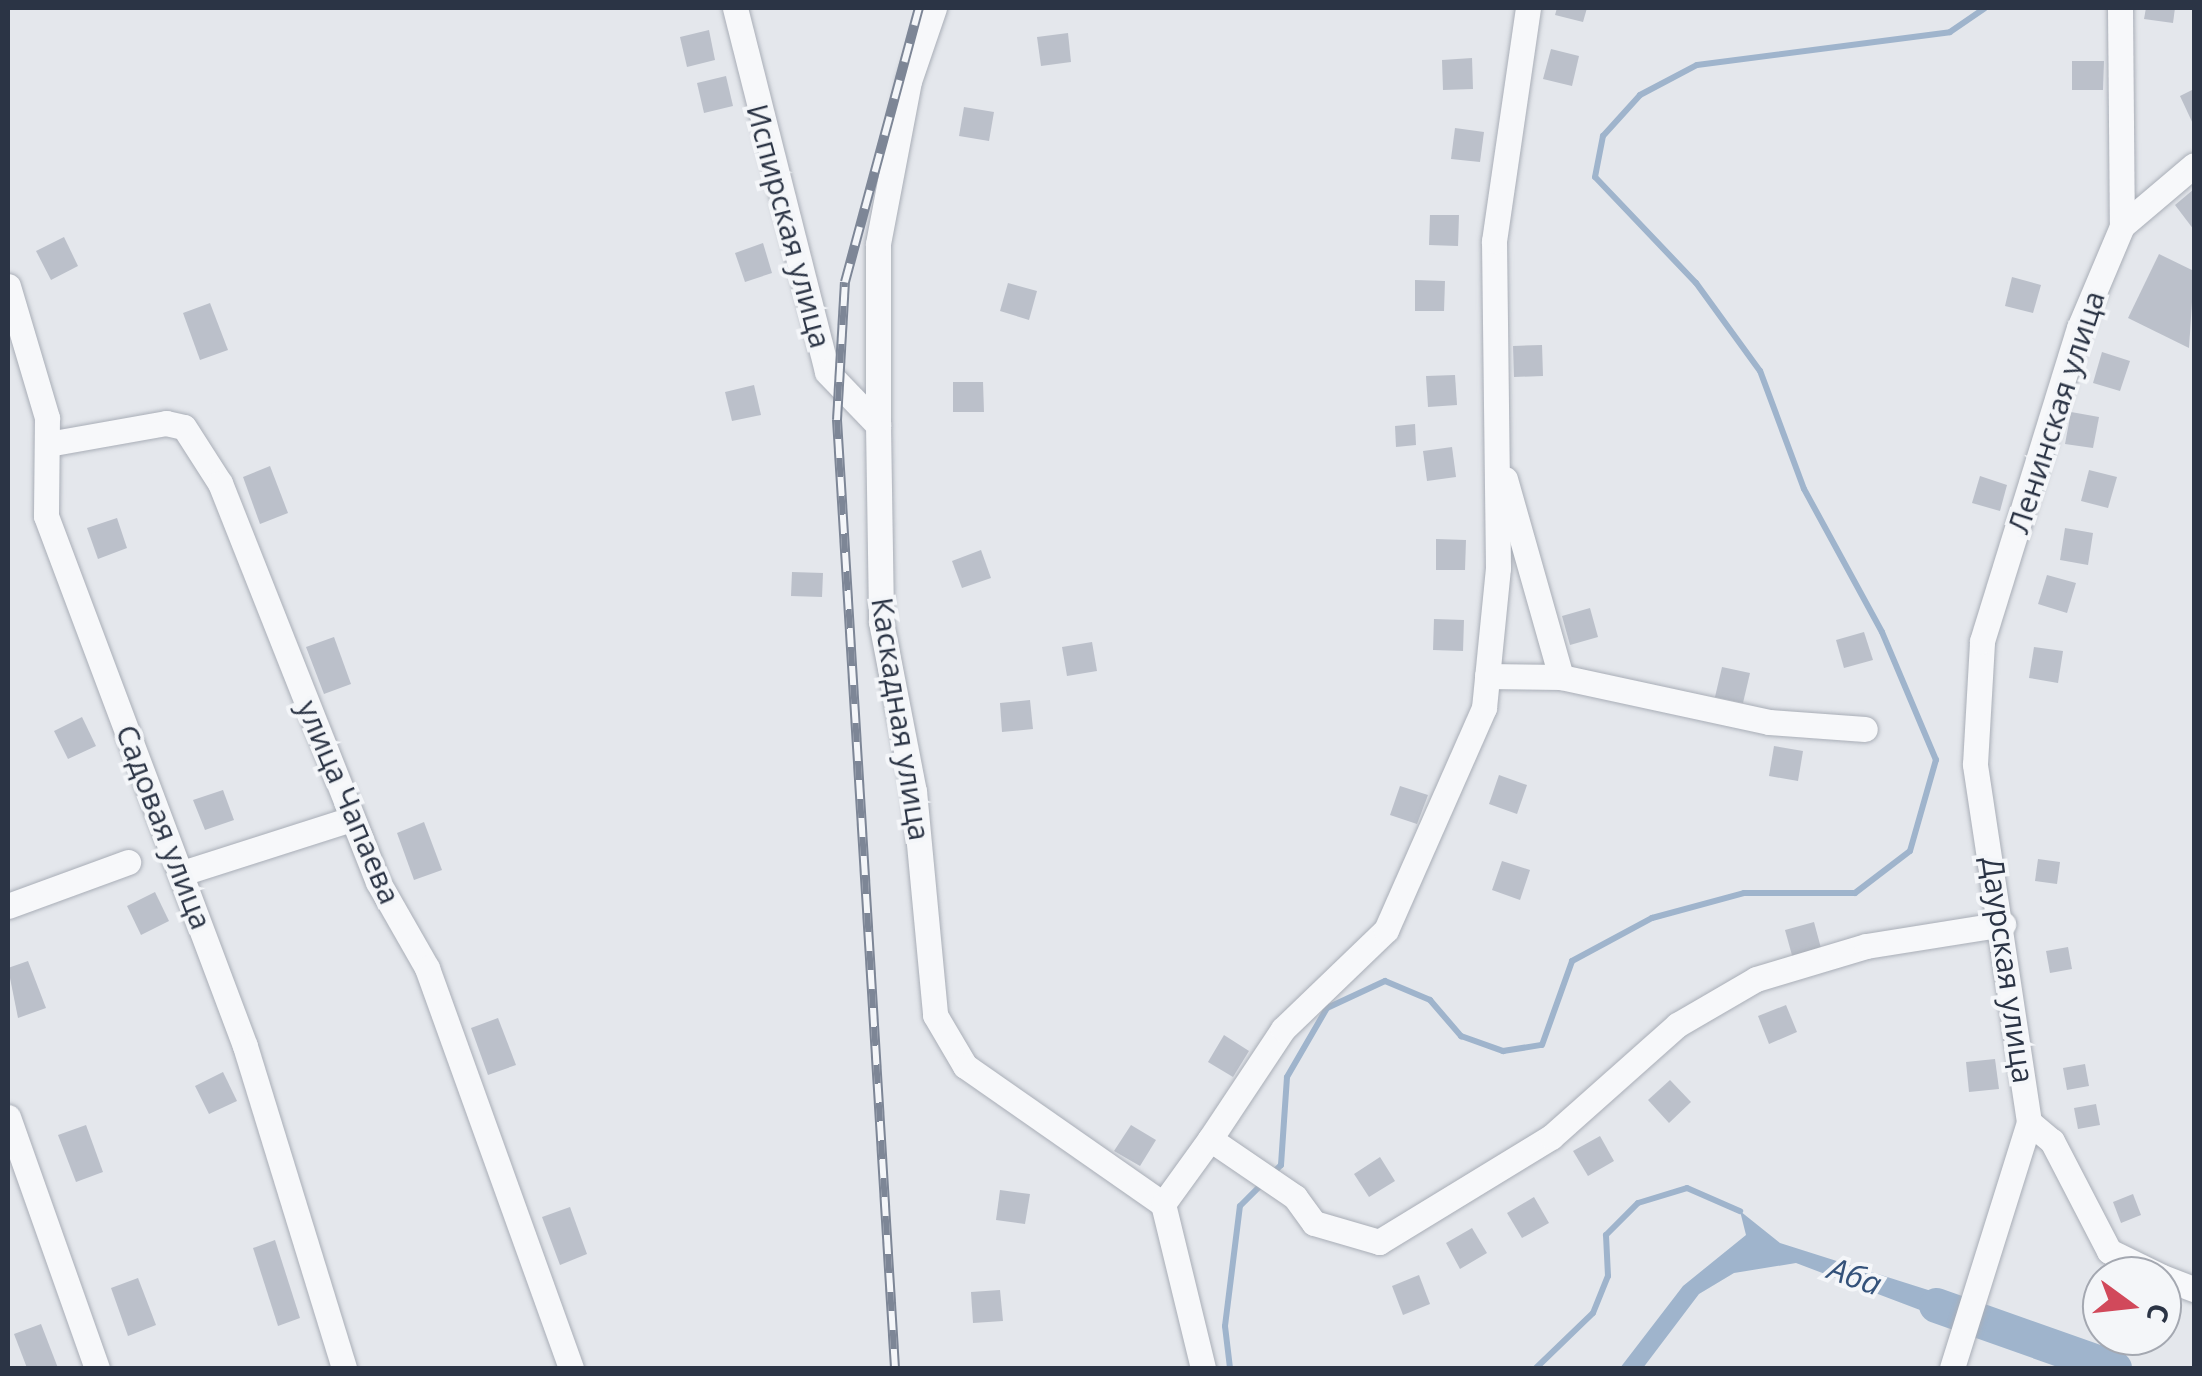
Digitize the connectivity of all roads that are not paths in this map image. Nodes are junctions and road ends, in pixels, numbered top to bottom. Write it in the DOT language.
graph roads {
  1 [pos="735,8"];
  2 [pos="934,8"];
  3 [pos="1528,8"];
  4 [pos="2120,8"];
  5 [pos="2194,165"];
  6 [pos="2122,226"];
  7 [pos="8,291"];
  8 [pos="878,425"];
  9 [pos="1492,425"];
  10 [pos="48,444"];
  11 [pos="1487,676"];
  12 [pos="1561,677"];
  13 [pos="1973,693"];
  14 [pos="1866,729"];
  15 [pos="351,819"];
  16 [pos="128,862"];
  17 [pos="182,873"];
  18 [pos="8,906"];
  19 [pos="2004,924"];
  20 [pos="8,1118"];
  21 [pos="2029,1122"];
  22 [pos="1210,1140"];
  23 [pos="1164,1204"];
  24 [pos="2118,1256"];
  25 [pos="96,1368"];
  26 [pos="344,1368"];
  27 [pos="571,1368"];
  28 [pos="1203,1368"];
  29 [pos="1952,1368"];
  1 -- 8 [label="street, Испирская улица"];
  2 -- 8 [label="street, Каскадная улица"];
  3 -- 9 [label="street"];
  4 -- 6 [label="street"];
  5 -- 6 [label="street, Ленинская улица"];
  6 -- 13 [label="street, Ленинская улица"];
  7 -- 10 [label="street, Садовая улица"];
  8 -- 23 [label="street, Каскадная улица"];
  9 -- 11 [label="street"];
  9 -- 12 [label="street"];
  10 -- 15 [label="street, улица Чапаева"];
  10 -- 17 [label="street, Садовая улица"];
  11 -- 12 [label="street"];
  11 -- 22 [label="street"];
  12 -- 14 [label="street"];
  13 -- 19 [label="street, Даурская улица"];
  15 -- 17 [label="street"];
  15 -- 27 [label="street, улица Чапаева"];
  16 -- 18 [label="street"];
  17 -- 26 [label="street, Садовая улица"];
  19 -- 21 [label="street, Даурская улица"];
  19 -- 22 [label="street"];
  20 -- 25 [label="street"];
  21 -- 24 [label="street"];
  21 -- 29 [label="street, Даурская улица"];
  22 -- 23 [label="street"];
  23 -- 28 [label="street"];
}
